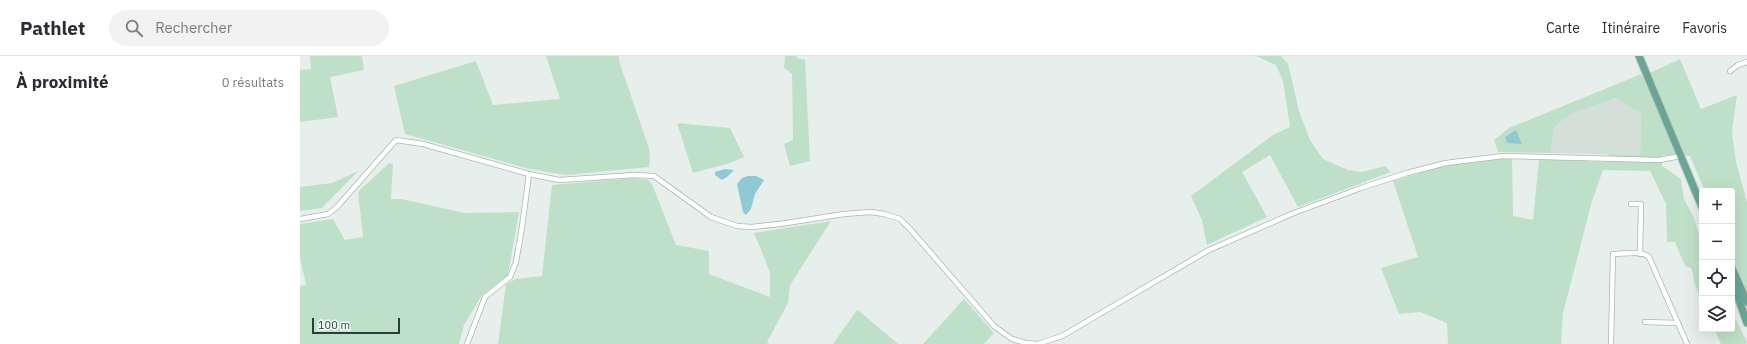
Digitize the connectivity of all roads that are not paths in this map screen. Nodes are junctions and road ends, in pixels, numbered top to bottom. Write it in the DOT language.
graph roads {
  1 [pos="1639,56"];
  2 [pos="1747,62"];
  3 [pos="1730,71"];
  4 [pos="1681,156"];
  5 [pos="529,174"];
  6 [pos="1699,200"];
  7 [pos="1631,204"];
  8 [pos="300,219"];
  9 [pos="1640,254"];
  10 [pos="1735,275"];
  11 [pos="1735,289"];
  12 [pos="1747,302"];
  13 [pos="1645,322"];
  14 [pos="1678,323"];
  15 [pos="1747,323"];
  16 [pos="467,344"];
  17 [pos="1611,344"];
  18 [pos="1688,344"];
  1 -- 4 [label="main road"];
  2 -- 3 [label="street"];
  4 -- 5 [label="street"];
  4 -- 6 [label="main road"];
  5 -- 8 [label="street"];
  5 -- 16 [label="street"];
  7 -- 9 [label="street"];
  9 -- 14 [label="street"];
  9 -- 17 [label="street"];
  10 -- 12 [label="main road"];
  11 -- 15 [label="main road"];
  13 -- 14 [label="street"];
  14 -- 18 [label="street"];
}
